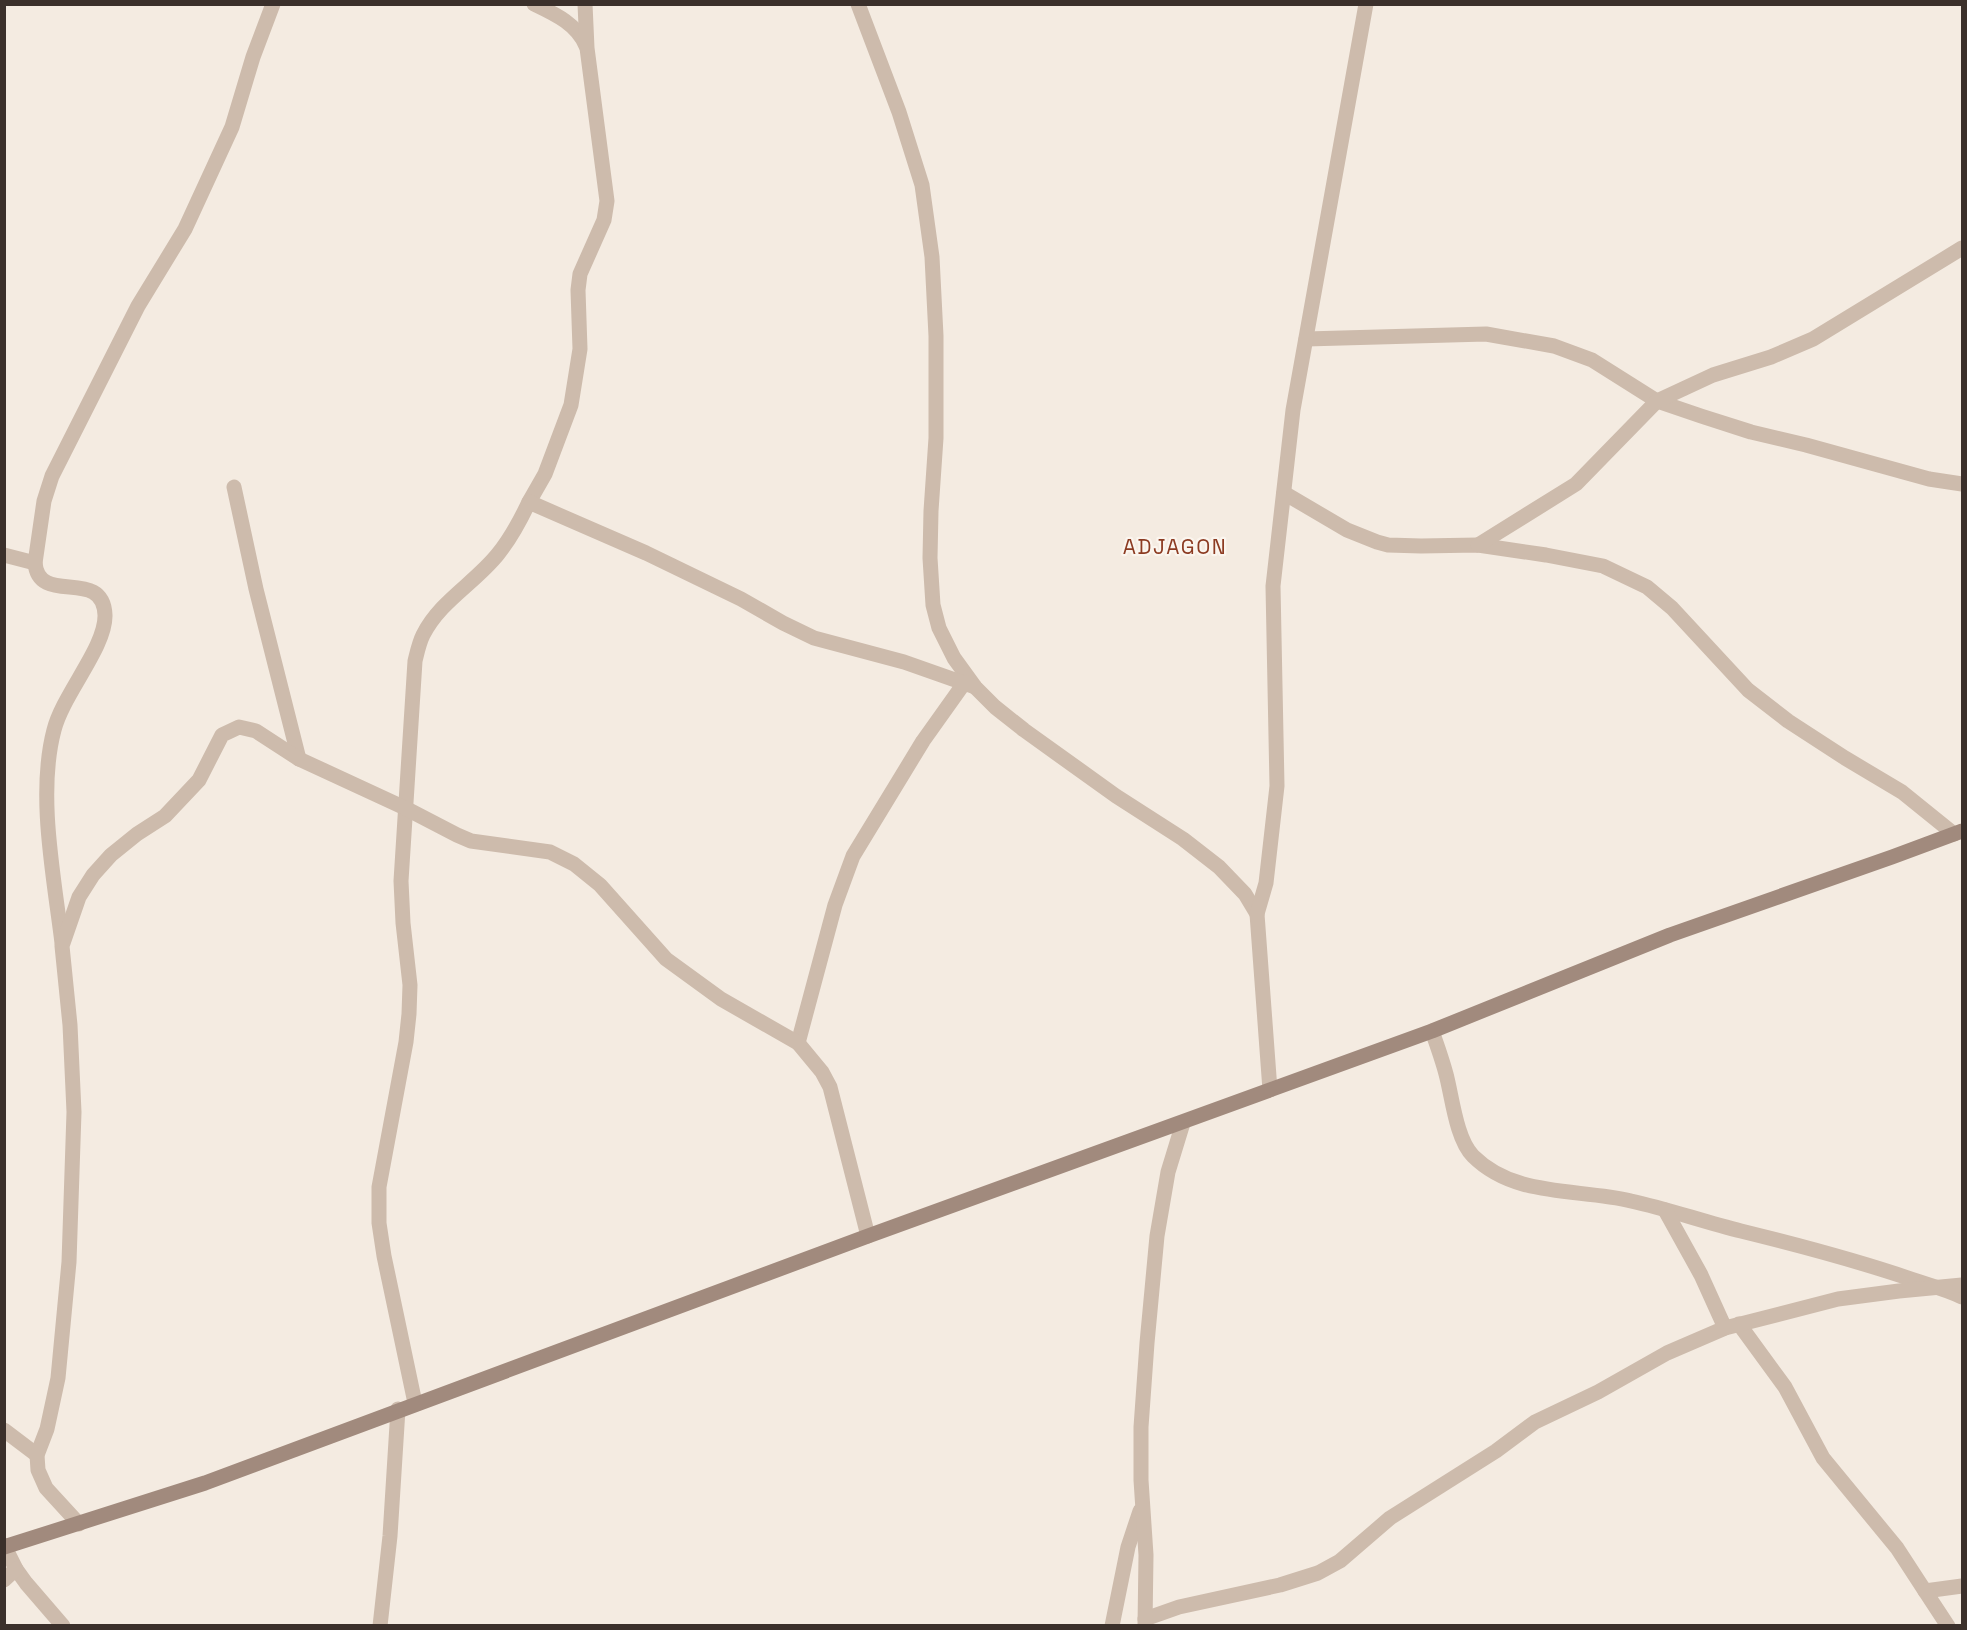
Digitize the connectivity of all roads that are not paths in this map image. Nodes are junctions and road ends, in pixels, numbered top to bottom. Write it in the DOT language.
graph roads {
  1 [pos="273,4"];
  2 [pos="534,4"];
  3 [pos="585,4"];
  4 [pos="858,4"];
  5 [pos="1366,4"];
  6 [pos="587,48"];
  7 [pos="1962,248"];
  8 [pos="1306,339"];
  9 [pos="1657,401"];
  10 [pos="1962,484"];
  11 [pos="234,487"];
  12 [pos="1284,493"];
  13 [pos="529,502"];
  14 [pos="1478,545"];
  15 [pos="4,555"];
  16 [pos="35,563"];
  17 [pos="970,684"];
  18 [pos="299,759"];
  19 [pos="405,808"];
  20 [pos="1958,832"];
  21 [pos="1257,914"];
  22 [pos="62,945"];
  23 [pos="1432,1031"];
  24 [pos="798,1043"];
  25 [pos="1270,1090"];
  26 [pos="1184,1123"];
  27 [pos="1665,1210"];
  28 [pos="868,1236"];
  29 [pos="1962,1285"];
  30 [pos="1936,1287"];
  31 [pos="1962,1297"];
  32 [pos="1732,1326"];
  33 [pos="415,1403"];
  34 [pos="398,1409"];
  35 [pos="4,1430"];
  36 [pos="37,1455"];
  37 [pos="1142,1505"];
  38 [pos="79,1524"];
  39 [pos="5,1546"];
  40 [pos="10,1575"];
  41 [pos="1962,1586"];
  42 [pos="1925,1591"];
  43 [pos="1145,1622"];
  44 [pos="63,1626"];
  45 [pos="380,1626"];
  46 [pos="1112,1626"];
  47 [pos="1948,1626"];
  1 -- 16 [label="street"];
  2 -- 6 [label="street"];
  3 -- 6 [label="street"];
  4 -- 17 [label="street"];
  5 -- 8 [label="street"];
  6 -- 13 [label="street"];
  7 -- 9 [label="street"];
  8 -- 9 [label="street"];
  8 -- 12 [label="street"];
  9 -- 10 [label="street"];
  9 -- 14 [label="street"];
  11 -- 18 [label="street"];
  12 -- 14 [label="street"];
  12 -- 21 [label="street"];
  13 -- 17 [label="street"];
  13 -- 19 [label="street"];
  14 -- 20 [label="street"];
  15 -- 16 [label="street"];
  16 -- 22 [label="street"];
  17 -- 21 [label="street"];
  17 -- 24 [label="street"];
  18 -- 19 [label="street"];
  18 -- 22 [label="street"];
  19 -- 24 [label="street"];
  19 -- 33 [label="street"];
  20 -- 23 [label="street"];
  21 -- 25 [label="street"];
  22 -- 36 [label="street"];
  23 -- 25 [label="street"];
  23 -- 27 [label="street"];
  24 -- 28 [label="street"];
  25 -- 26 [label="street"];
  26 -- 28 [label="street"];
  26 -- 37 [label="street"];
  27 -- 30 [label="street"];
  27 -- 32 [label="street"];
  28 -- 33 [label="street"];
  29 -- 30 [label="street"];
  30 -- 31 [label="street"];
  30 -- 32 [label="street"];
  32 -- 42 [label="street"];
  32 -- 43 [label="street"];
  33 -- 34 [label="street"];
  34 -- 38 [label="street"];
  34 -- 45 [label="street"];
  35 -- 36 [label="street"];
  36 -- 38 [label="street"];
  37 -- 43 [label="street"];
  37 -- 46 [label="street"];
  38 -- 39 [label="street"];
  39 -- 40 [label="street"];
  40 -- 44 [label="street"];
  41 -- 42 [label="street"];
  42 -- 47 [label="street"];
}
